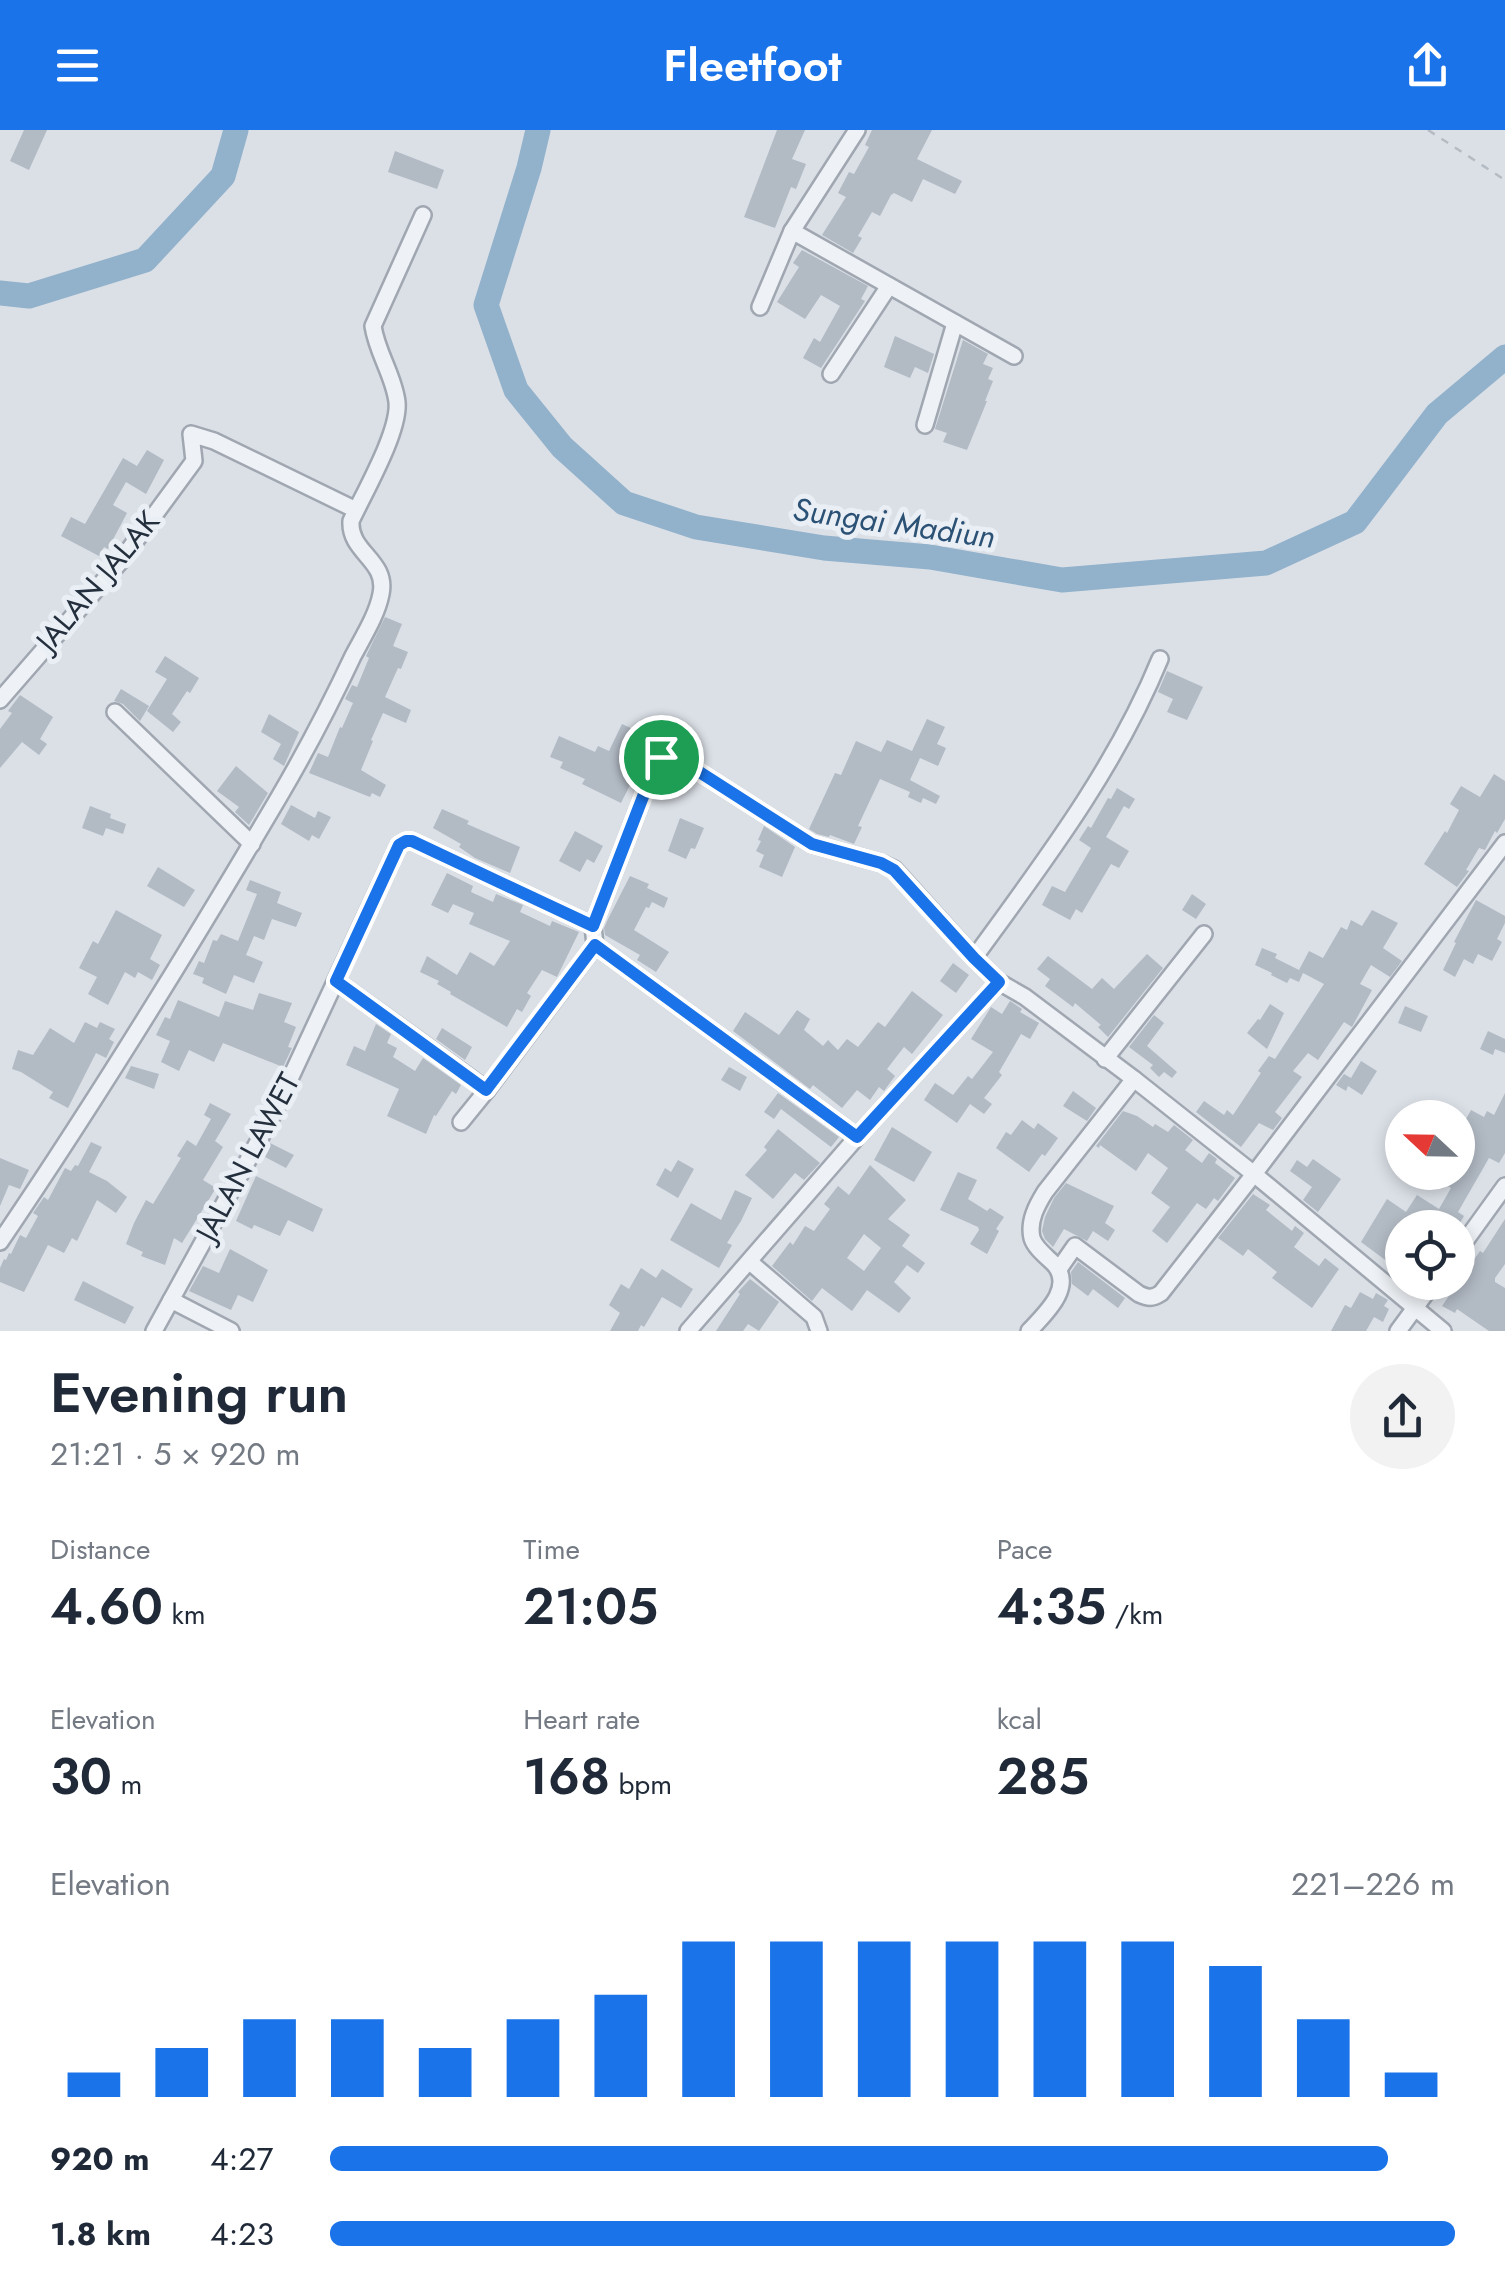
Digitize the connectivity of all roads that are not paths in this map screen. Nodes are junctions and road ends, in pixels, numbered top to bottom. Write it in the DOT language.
graph roads {
  1 [pos="857,130"];
  2 [pos="423,214"];
  3 [pos="792,231"];
  4 [pos="888,286"];
  5 [pos="760,307"];
  6 [pos="956,324"];
  7 [pos="1014,356"];
  8 [pos="830,374"];
  9 [pos="925,425"];
  10 [pos="356,510"];
  11 [pos="1160,660"];
  12 [pos="0,700"];
  13 [pos="115,712"];
  14 [pos="1505,843"];
  15 [pos="252,844"];
  16 [pos="593,926"];
  17 [pos="1204,934"];
  18 [pos="595,945"];
  19 [pos="974,958"];
  20 [pos="336,981"];
  21 [pos="999,982"];
  22 [pos="1106,1058"];
  23 [pos="1134,1080"];
  24 [pos="486,1090"];
  25 [pos="461,1122"];
  26 [pos="857,1137"];
  27 [pos="1254,1174"];
  28 [pos="1505,1186"];
  29 [pos="1475,1227"];
  30 [pos="0,1242"];
  31 [pos="750,1262"];
  32 [pos="1059,1268"];
  33 [pos="172,1300"];
  34 [pos="1421,1300"];
  35 [pos="1415,1308"];
  36 [pos="154,1331"];
  37 [pos="230,1331"];
  38 [pos="688,1331"];
  39 [pos="820,1331"];
  40 [pos="1029,1331"];
  41 [pos="1398,1331"];
  42 [pos="1444,1331"];
  1 -- 3 [label="street"];
  2 -- 10 [label="street"];
  3 -- 4 [label="street"];
  3 -- 5 [label="street"];
  4 -- 6 [label="street"];
  4 -- 8 [label="street"];
  6 -- 7 [label="street"];
  6 -- 9 [label="street"];
  10 -- 12 [label="street, JALAN JALAK"];
  10 -- 15 [label="street"];
  11 -- 19 [label="street"];
  13 -- 15 [label="street"];
  14 -- 27 [label="street"];
  15 -- 30 [label="street"];
  16 -- 18 [label="street"];
  16 -- 19 [label="street"];
  16 -- 20 [label="street, JALAN LAWET"];
  17 -- 22 [label="street"];
  18 -- 24 [label="street"];
  18 -- 26 [label="street"];
  19 -- 21 [label="street"];
  20 -- 24 [label="street"];
  20 -- 33 [label="street, JALAN LAWET"];
  21 -- 22 [label="street"];
  21 -- 26 [label="street"];
  22 -- 23 [label="street"];
  23 -- 27 [label="street"];
  23 -- 32 [label="street"];
  24 -- 25 [label="street"];
  26 -- 31 [label="street"];
  27 -- 32 [label="street"];
  27 -- 35 [label="street"];
  28 -- 29 [label="street"];
  31 -- 38 [label="street"];
  31 -- 39 [label="street"];
  32 -- 40 [label="street"];
  33 -- 36 [label="street, JALAN LAWET"];
  33 -- 37 [label="street"];
  34 -- 35 [label="street"];
  35 -- 41 [label="street"];
  35 -- 42 [label="street"];
}
